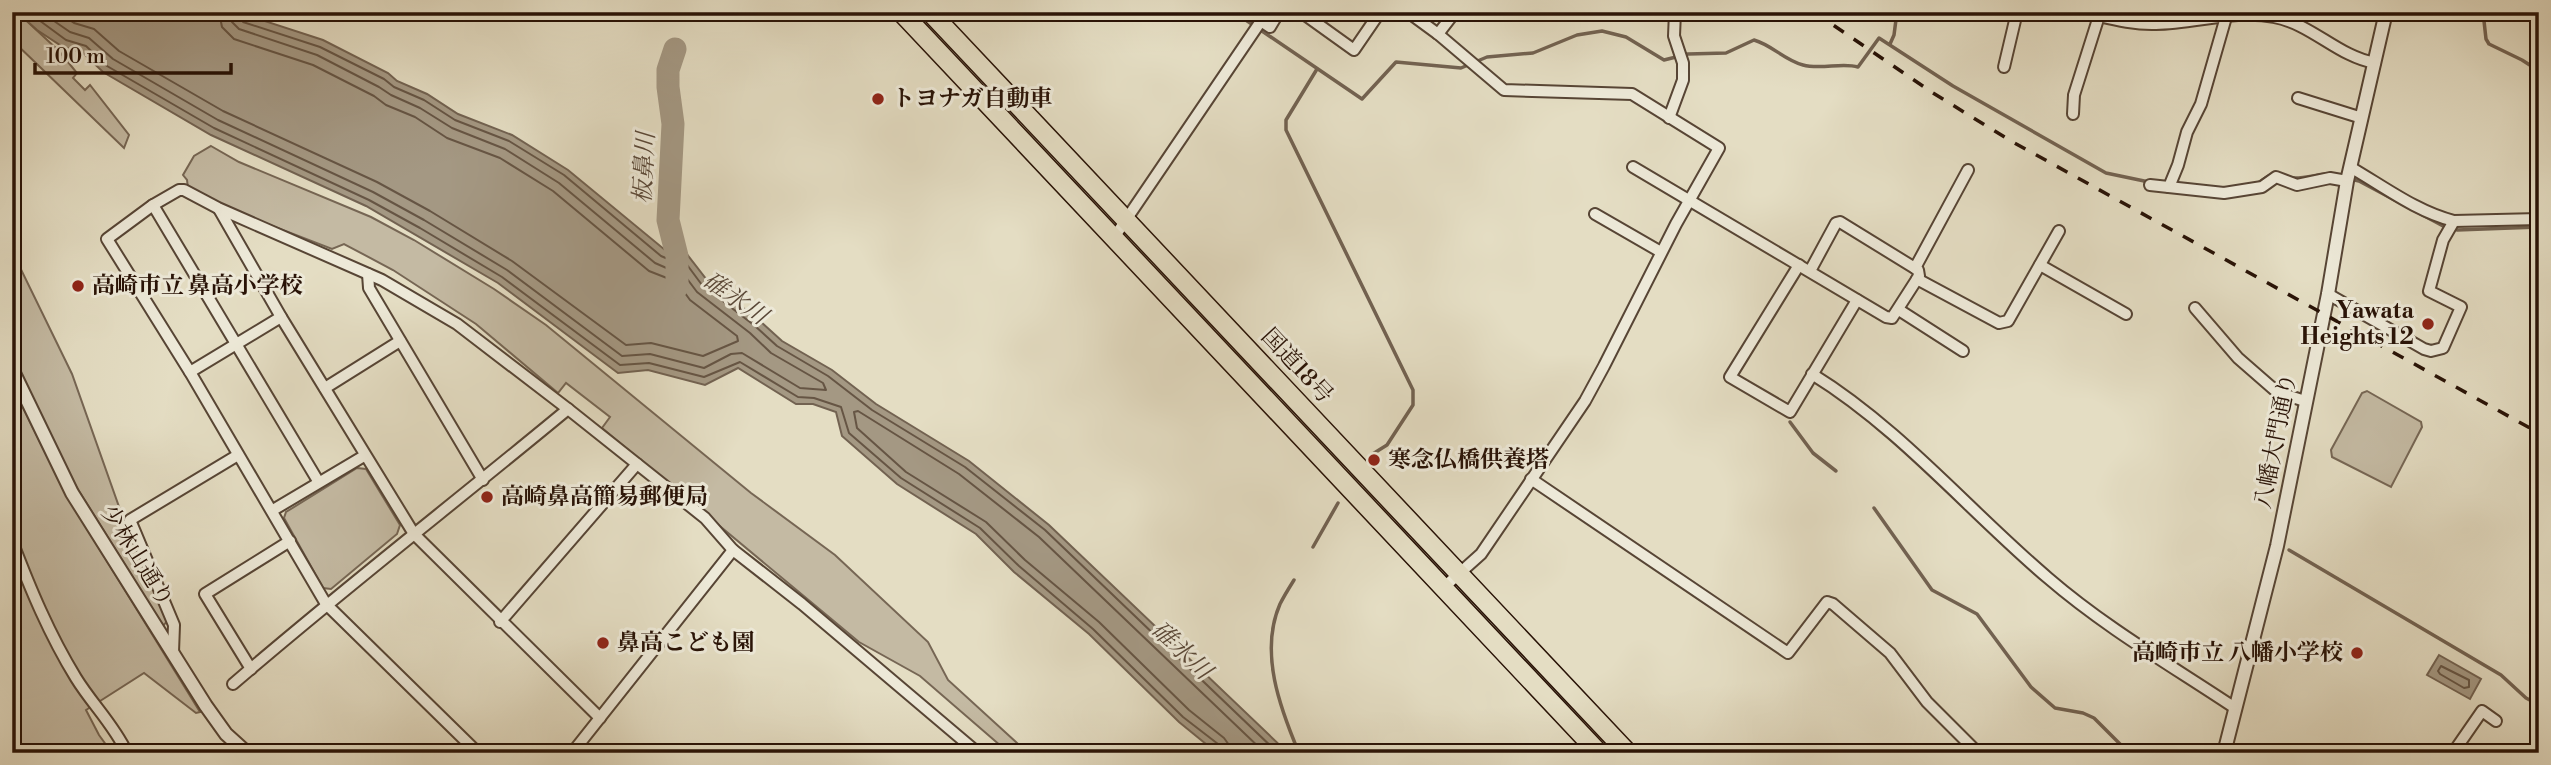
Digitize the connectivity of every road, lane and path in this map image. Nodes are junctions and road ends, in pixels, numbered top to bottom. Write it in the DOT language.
graph roads {
  1 [pos="901,12"];
  2 [pos="930,12"];
  3 [pos="1279,12"];
  4 [pos="1301,12"];
  5 [pos="1380,12"];
  6 [pos="1408,12"];
  7 [pos="1455,12"];
  8 [pos="1675,12"];
  9 [pos="2017,12"];
  10 [pos="2081,12"];
  11 [pos="2386,12"];
  12 [pos="2099,16"];
  13 [pos="2208,16"];
  14 [pos="2226,17"];
  15 [pos="1438,34"];
  16 [pos="2375,63"];
  17 [pos="2004,67"];
  18 [pos="2298,98"];
  19 [pos="2073,114"];
  20 [pos="1669,118"];
  21 [pos="2362,118"];
  22 [pos="1633,167"];
  23 [pos="2350,167"];
  24 [pos="1968,170"];
  25 [pos="2347,181"];
  26 [pos="2150,185"];
  27 [pos="2169,187"];
  28 [pos="1690,200"];
  29 [pos="153,205"];
  30 [pos="218,208"];
  31 [pos="1595,214"];
  32 [pos="2539,219"];
  33 [pos="1126,221"];
  34 [pos="2454,221"];
  35 [pos="2060,231"];
  36 [pos="1113,239"];
  37 [pos="1661,252"];
  38 [pos="2040,265"];
  39 [pos="1804,268"];
  40 [pos="1916,273"];
  41 [pos="368,274"];
  42 [pos="2328,294"];
  43 [pos="1857,300"];
  44 [pos="2195,308"];
  45 [pos="1899,310"];
  46 [pos="2126,314"];
  47 [pos="281,317"];
  48 [pos="400,341"];
  49 [pos="236,345"];
  50 [pos="1963,351"];
  51 [pos="12,369"];
  52 [pos="190,372"];
  53 [pos="1812,374"];
  54 [pos="325,388"];
  55 [pos="2305,401"];
  56 [pos="568,409"];
  57 [pos="238,455"];
  58 [pos="365,456"];
  59 [pos="638,464"];
  60 [pos="1531,479"];
  61 [pos="483,480"];
  62 [pos="318,481"];
  63 [pos="272,510"];
  64 [pos="414,534"];
  65 [pos="12,541"];
  66 [pos="290,541"];
  67 [pos="733,550"];
  68 [pos="1459,573"];
  69 [pos="1443,588"];
  70 [pos="326,604"];
  71 [pos="500,621"];
  72 [pos="173,652"];
  73 [pos="251,669"];
  74 [pos="233,684"];
  75 [pos="2235,708"];
  76 [pos="600,718"];
  77 [pos="2496,721"];
  78 [pos="127,753"];
  79 [pos="247,753"];
  80 [pos="478,753"];
  81 [pos="572,753"];
  82 [pos="978,753"];
  83 [pos="1599,753"];
  84 [pos="1628,753"];
  85 [pos="1978,753"];
  86 [pos="2224,753"];
  87 [pos="2459,753"];
  1 -- 36 [label="highway, 国道18号"];
  2 -- 33 [label="highway, 国道18号"];
  3 -- 33 [label="street"];
  4 -- 5 [label="street"];
  6 -- 15 [label="street"];
  7 -- 15 [label="street"];
  8 -- 20 [label="street"];
  9 -- 17 [label="street"];
  10 -- 12 [label="street"];
  11 -- 16 [label="street, 八幡大門通り"];
  12 -- 13 [label="street"];
  12 -- 19 [label="street"];
  13 -- 14 [label="street"];
  14 -- 16 [label="street"];
  14 -- 27 [label="street"];
  15 -- 20 [label="street"];
  16 -- 21 [label="street, 八幡大門通り"];
  18 -- 21 [label="street"];
  20 -- 28 [label="street"];
  21 -- 23 [label="street, 八幡大門通り"];
  22 -- 28 [label="street"];
  23 -- 25 [label="street, 八幡大門通り"];
  23 -- 34 [label="street"];
  24 -- 40 [label="street"];
  25 -- 27 [label="street"];
  25 -- 42 [label="street, 八幡大門通り"];
  26 -- 27 [label="street"];
  28 -- 37 [label="street"];
  28 -- 39 [label="street"];
  29 -- 30 [label="street"];
  29 -- 49 [label="street"];
  29 -- 52 [label="street"];
  30 -- 41 [label="street"];
  30 -- 47 [label="street"];
  31 -- 37 [label="street"];
  32 -- 34 [label="street"];
  33 -- 36 [label="street"];
  33 -- 68 [label="highway, 国道18号"];
  34 -- 42 [label="street"];
  35 -- 38 [label="street"];
  36 -- 69 [label="highway, 国道18号"];
  37 -- 60 [label="street"];
  38 -- 40 [label="street"];
  38 -- 46 [label="street"];
  39 -- 40 [label="street"];
  39 -- 43 [label="street"];
  39 -- 53 [label="street"];
  40 -- 45 [label="street"];
  41 -- 48 [label="street"];
  41 -- 56 [label="street"];
  42 -- 55 [label="street, 八幡大門通り"];
  43 -- 45 [label="street"];
  43 -- 53 [label="street"];
  44 -- 55 [label="street"];
  45 -- 50 [label="street"];
  47 -- 49 [label="street"];
  47 -- 54 [label="street"];
  48 -- 54 [label="street"];
  48 -- 61 [label="street"];
  49 -- 52 [label="street"];
  49 -- 62 [label="street"];
  51 -- 72 [label="street, 少林山通り"];
  52 -- 57 [label="street"];
  53 -- 75 [label="street"];
  54 -- 58 [label="street"];
  55 -- 75 [label="street, 八幡大門通り"];
  56 -- 59 [label="street"];
  56 -- 61 [label="street"];
  57 -- 63 [label="street"];
  57 -- 72 [label="street"];
  58 -- 62 [label="street"];
  58 -- 64 [label="street"];
  59 -- 67 [label="street"];
  59 -- 71 [label="street"];
  60 -- 68 [label="street"];
  60 -- 85 [label="street"];
  61 -- 64 [label="street"];
  62 -- 63 [label="street"];
  63 -- 66 [label="street"];
  64 -- 70 [label="street"];
  64 -- 71 [label="street"];
  65 -- 78 [label="street"];
  66 -- 70 [label="street"];
  66 -- 73 [label="street"];
  67 -- 76 [label="street"];
  67 -- 82 [label="street"];
  68 -- 69 [label="street"];
  68 -- 84 [label="highway, 国道18号"];
  69 -- 83 [label="highway, 国道18号"];
  70 -- 73 [label="street"];
  70 -- 80 [label="street"];
  71 -- 76 [label="street"];
  72 -- 79 [label="street, 少林山通り"];
  73 -- 74 [label="street"];
  75 -- 86 [label="street, 八幡大門通り"];
  76 -- 81 [label="street"];
  77 -- 87 [label="street"];
}
